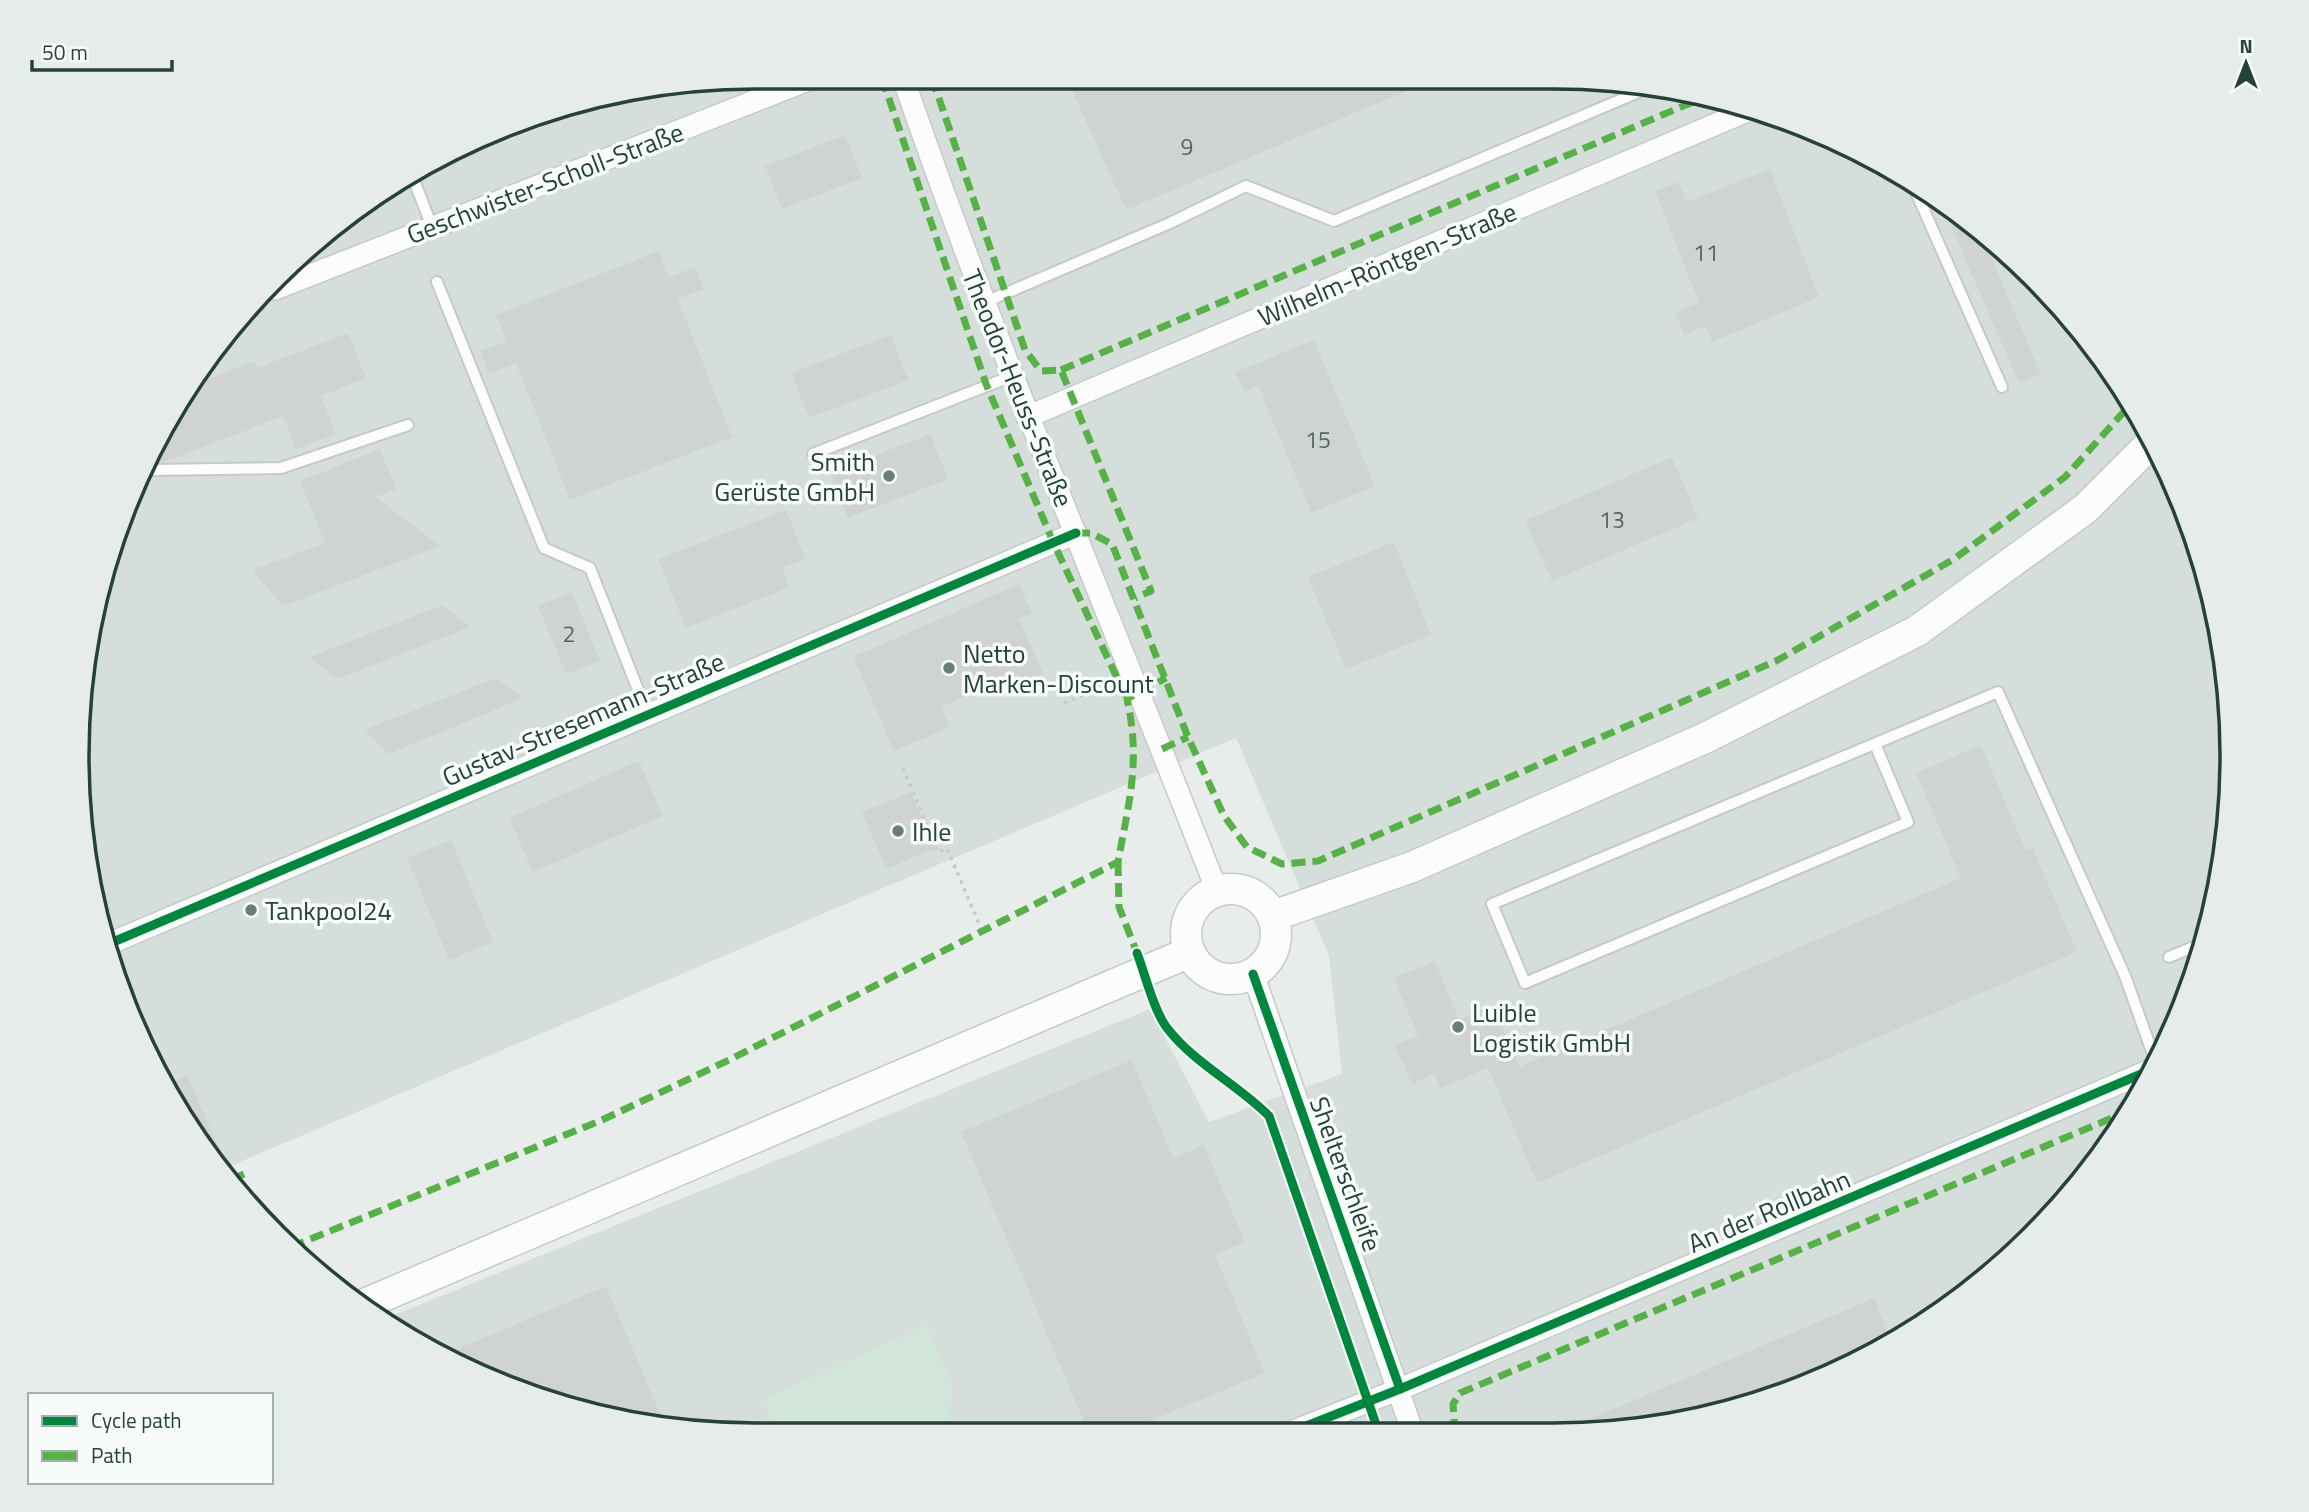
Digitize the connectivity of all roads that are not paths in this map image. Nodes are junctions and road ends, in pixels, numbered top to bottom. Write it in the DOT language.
graph roads {
  1 [pos="785,89"];
  2 [pos="907,89"];
  3 [pos="1633,94"];
  4 [pos="1737,115"];
  5 [pos="415,184"];
  6 [pos="1919,200"];
  7 [pos="432,227"];
  8 [pos="437,282"];
  9 [pos="285,285"];
  10 [pos="984,303"];
  11 [pos="1012,376"];
  12 [pos="2001,387"];
  13 [pos="1027,418"];
  14 [pos="408,425"];
  15 [pos="2145,450"];
  16 [pos="813,454"];
  17 [pos="154,470"];
  18 [pos="1076,533"];
  19 [pos="648,715"];
  20 [pos="1875,744"];
  21 [pos="1217,891"];
  22 [pos="1273,916"];
  23 [pos="116,941"];
  24 [pos="2191,948"];
  25 [pos="1190,952"];
  26 [pos="2169,957"];
  27 [pos="1253,974"];
  28 [pos="2151,1050"];
  29 [pos="2137,1076"];
  30 [pos="373,1301"];
  31 [pos="1400,1389"];
  32 [pos="1314,1423"];
  33 [pos="1410,1423"];
  1 -- 7 [label="street, Geschwister-Scholl-Straße"];
  2 -- 10 [label="street, Theodor-Heuss-Straße"];
  3 -- 10 [label="lane"];
  4 -- 13 [label="street, Wilhelm-Röntgen-Straße"];
  5 -- 7 [label="lane"];
  6 -- 12 [label="lane"];
  7 -- 9 [label="street, Geschwister-Scholl-Straße"];
  8 -- 19 [label="lane"];
  10 -- 11 [label="street, Theodor-Heuss-Straße"];
  11 -- 13 [label="street, Theodor-Heuss-Straße"];
  11 -- 16 [label="lane"];
  13 -- 18 [label="street, Theodor-Heuss-Straße"];
  14 -- 17 [label="lane"];
  15 -- 22 [label="main road"];
  18 -- 19 [label="street, Gustav-Stresemann-Straße"];
  18 -- 21 [label="street, Theodor-Heuss-Straße"];
  19 -- 23 [label="street, Gustav-Stresemann-Straße"];
  20 -- 20 [label="lane"];
  20 -- 28 [label="lane"];
  21 -- 22 [label="main road"];
  21 -- 25 [label="main road"];
  22 -- 27 [label="main road"];
  24 -- 26 [label="lane"];
  25 -- 27 [label="main road"];
  25 -- 30 [label="main road"];
  27 -- 31 [label="street, Shelterschleife"];
  29 -- 31 [label="street, An der Rollbahn"];
  31 -- 32 [label="street, An der Rollbahn"];
  31 -- 33 [label="street, Shelterschleife"];
}
